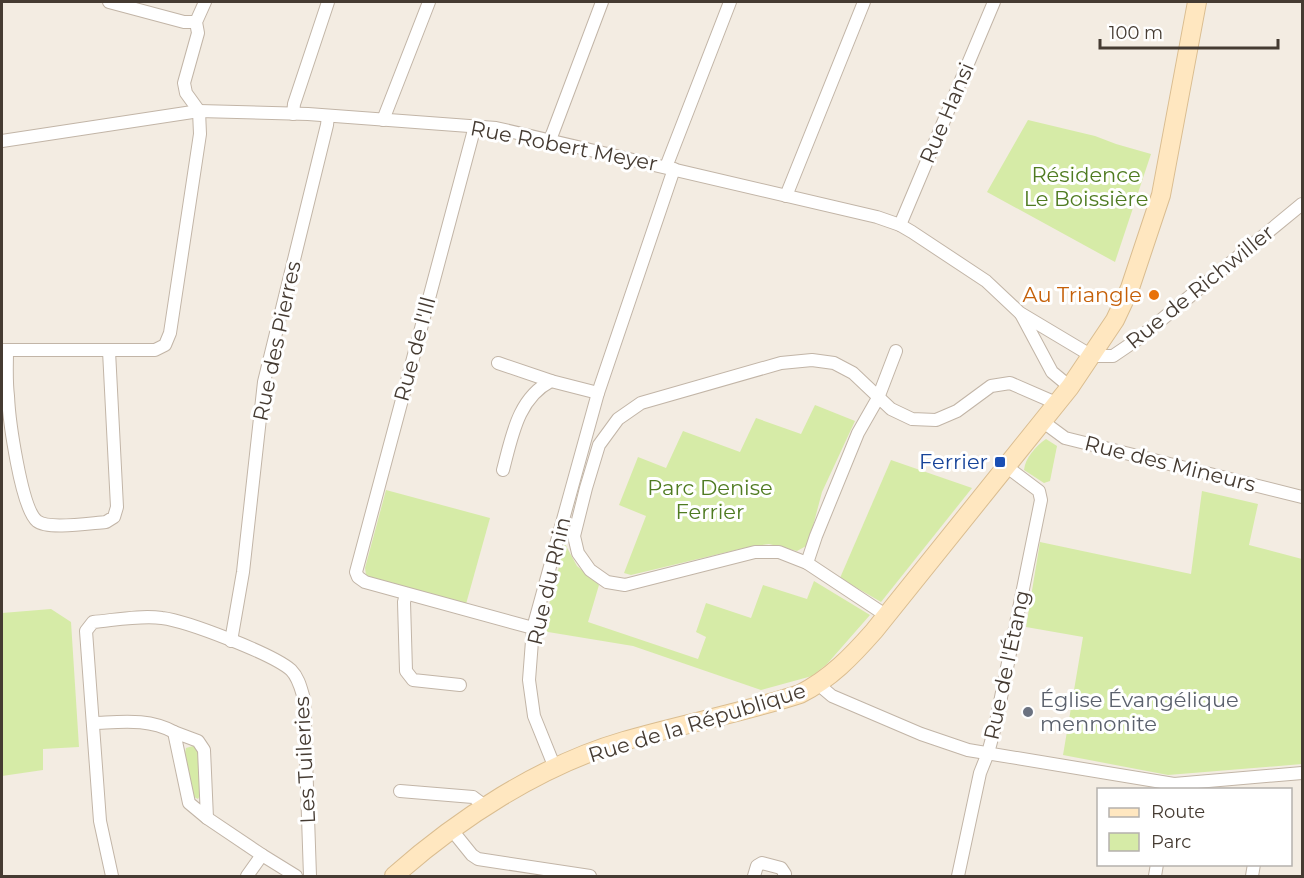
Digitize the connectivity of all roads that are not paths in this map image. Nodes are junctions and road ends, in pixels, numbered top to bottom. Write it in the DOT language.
graph roads {
  1 [pos="109,2"];
  2 [pos="205,2"];
  3 [pos="328,2"];
  4 [pos="429,2"];
  5 [pos="602,2"];
  6 [pos="730,2"];
  7 [pos="864,2"];
  8 [pos="994,2"];
  9 [pos="1197,2"];
  10 [pos="196,22"];
  11 [pos="199,111"];
  12 [pos="293,114"];
  13 [pos="328,116"];
  14 [pos="382,120"];
  15 [pos="475,126"];
  16 [pos="550,140"];
  17 [pos="2,141"];
  18 [pos="670,168"];
  19 [pos="786,196"];
  20 [pos="1302,204"];
  21 [pos="900,225"];
  22 [pos="1020,313"];
  23 [pos="4,350"];
  24 [pos="109,351"];
  25 [pos="896,351"];
  26 [pos="1092,356"];
  27 [pos="498,363"];
  28 [pos="551,381"];
  29 [pos="1070,387"];
  30 [pos="598,393"];
  31 [pos="878,398"];
  32 [pos="1048,413"];
  33 [pos="1006,467"];
  34 [pos="503,470"];
  35 [pos="1302,497"];
  36 [pos="807,563"];
  37 [pos="406,594"];
  38 [pos="887,616"];
  39 [pos="533,628"];
  40 [pos="231,641"];
  41 [pos="460,685"];
  42 [pos="819,685"];
  43 [pos="93,723"];
  44 [pos="174,732"];
  45 [pos="988,753"];
  46 [pos="555,768"];
  47 [pos="1302,773"];
  48 [pos="1271,775"];
  49 [pos="1173,787"];
  50 [pos="1270,788"];
  51 [pos="400,791"];
  52 [pos="485,806"];
  53 [pos="207,818"];
  54 [pos="451,829"];
  55 [pos="262,855"];
  56 [pos="112,876"];
  57 [pos="247,876"];
  58 [pos="296,876"];
  59 [pos="310,876"];
  60 [pos="394,876"];
  61 [pos="590,876"];
  62 [pos="754,876"];
  63 [pos="784,876"];
  64 [pos="958,876"];
  1 -- 10 [label="street"];
  2 -- 10 [label="street"];
  3 -- 12 [label="street"];
  4 -- 14 [label="street"];
  5 -- 16 [label="street"];
  6 -- 18 [label="street, Rue du Rhin"];
  7 -- 19 [label="street"];
  8 -- 21 [label="street, Rue Hansi"];
  9 -- 26 [label="main road, Rue de la République"];
  10 -- 11 [label="street"];
  11 -- 12 [label="street, Rue Robert Meyer"];
  11 -- 17 [label="street, Rue Robert Meyer"];
  11 -- 24 [label="street"];
  12 -- 13 [label="street, Rue Robert Meyer"];
  13 -- 14 [label="street, Rue Robert Meyer"];
  13 -- 40 [label="street, Rue des Pierres"];
  14 -- 15 [label="street, Rue Robert Meyer"];
  15 -- 16 [label="street, Rue Robert Meyer"];
  15 -- 37 [label="street, Rue de l'Ill"];
  16 -- 18 [label="street, Rue Robert Meyer"];
  18 -- 19 [label="street, Rue Robert Meyer"];
  18 -- 30 [label="street, Rue du Rhin"];
  19 -- 21 [label="street, Rue Robert Meyer"];
  20 -- 26 [label="street, Rue de Richwiller"];
  21 -- 22 [label="street, Rue Robert Meyer"];
  22 -- 26 [label="street, Rue Robert Meyer"];
  22 -- 29 [label="street, Rue Robert Meyer"];
  23 -- 24 [label="street"];
  23 -- 24 [label="street"];
  25 -- 31 [label="street"];
  26 -- 29 [label="main road, Rue de la République"];
  27 -- 28 [label="street"];
  28 -- 30 [label="street"];
  28 -- 34 [label="street"];
  29 -- 32 [label="main road, Rue de la République"];
  30 -- 39 [label="street, Rue du Rhin"];
  31 -- 32 [label="street"];
  31 -- 36 [label="street"];
  31 -- 36 [label="street"];
  32 -- 33 [label="main road, Rue de la République"];
  32 -- 35 [label="street, Rue des Mineurs"];
  33 -- 38 [label="main road, Rue de la République"];
  33 -- 45 [label="street, Rue de l'Étang"];
  36 -- 38 [label="street"];
  37 -- 39 [label="street"];
  37 -- 41 [label="street"];
  38 -- 42 [label="main road, Rue de la République"];
  39 -- 46 [label="street, Rue du Rhin"];
  40 -- 43 [label="street, Les Tuileries"];
  40 -- 59 [label="street, Les Tuileries"];
  42 -- 45 [label="street"];
  42 -- 46 [label="main road, Rue de la République"];
  43 -- 44 [label="street"];
  43 -- 56 [label="street, Les Tuileries"];
  44 -- 53 [label="street"];
  44 -- 53 [label="street"];
  45 -- 49 [label="street"];
  45 -- 64 [label="street, Rue de l'Étang"];
  46 -- 52 [label="main road, Rue de la République"];
  47 -- 48 [label="street"];
  48 -- 49 [label="street"];
  48 -- 50 [label="street"];
  51 -- 52 [label="street"];
  52 -- 54 [label="main road, Rue de la République"];
  53 -- 55 [label="street"];
  54 -- 60 [label="main road, Rue de la République"];
  54 -- 61 [label="street"];
  55 -- 57 [label="street"];
  55 -- 58 [label="street"];
  62 -- 63 [label="street"];
}
